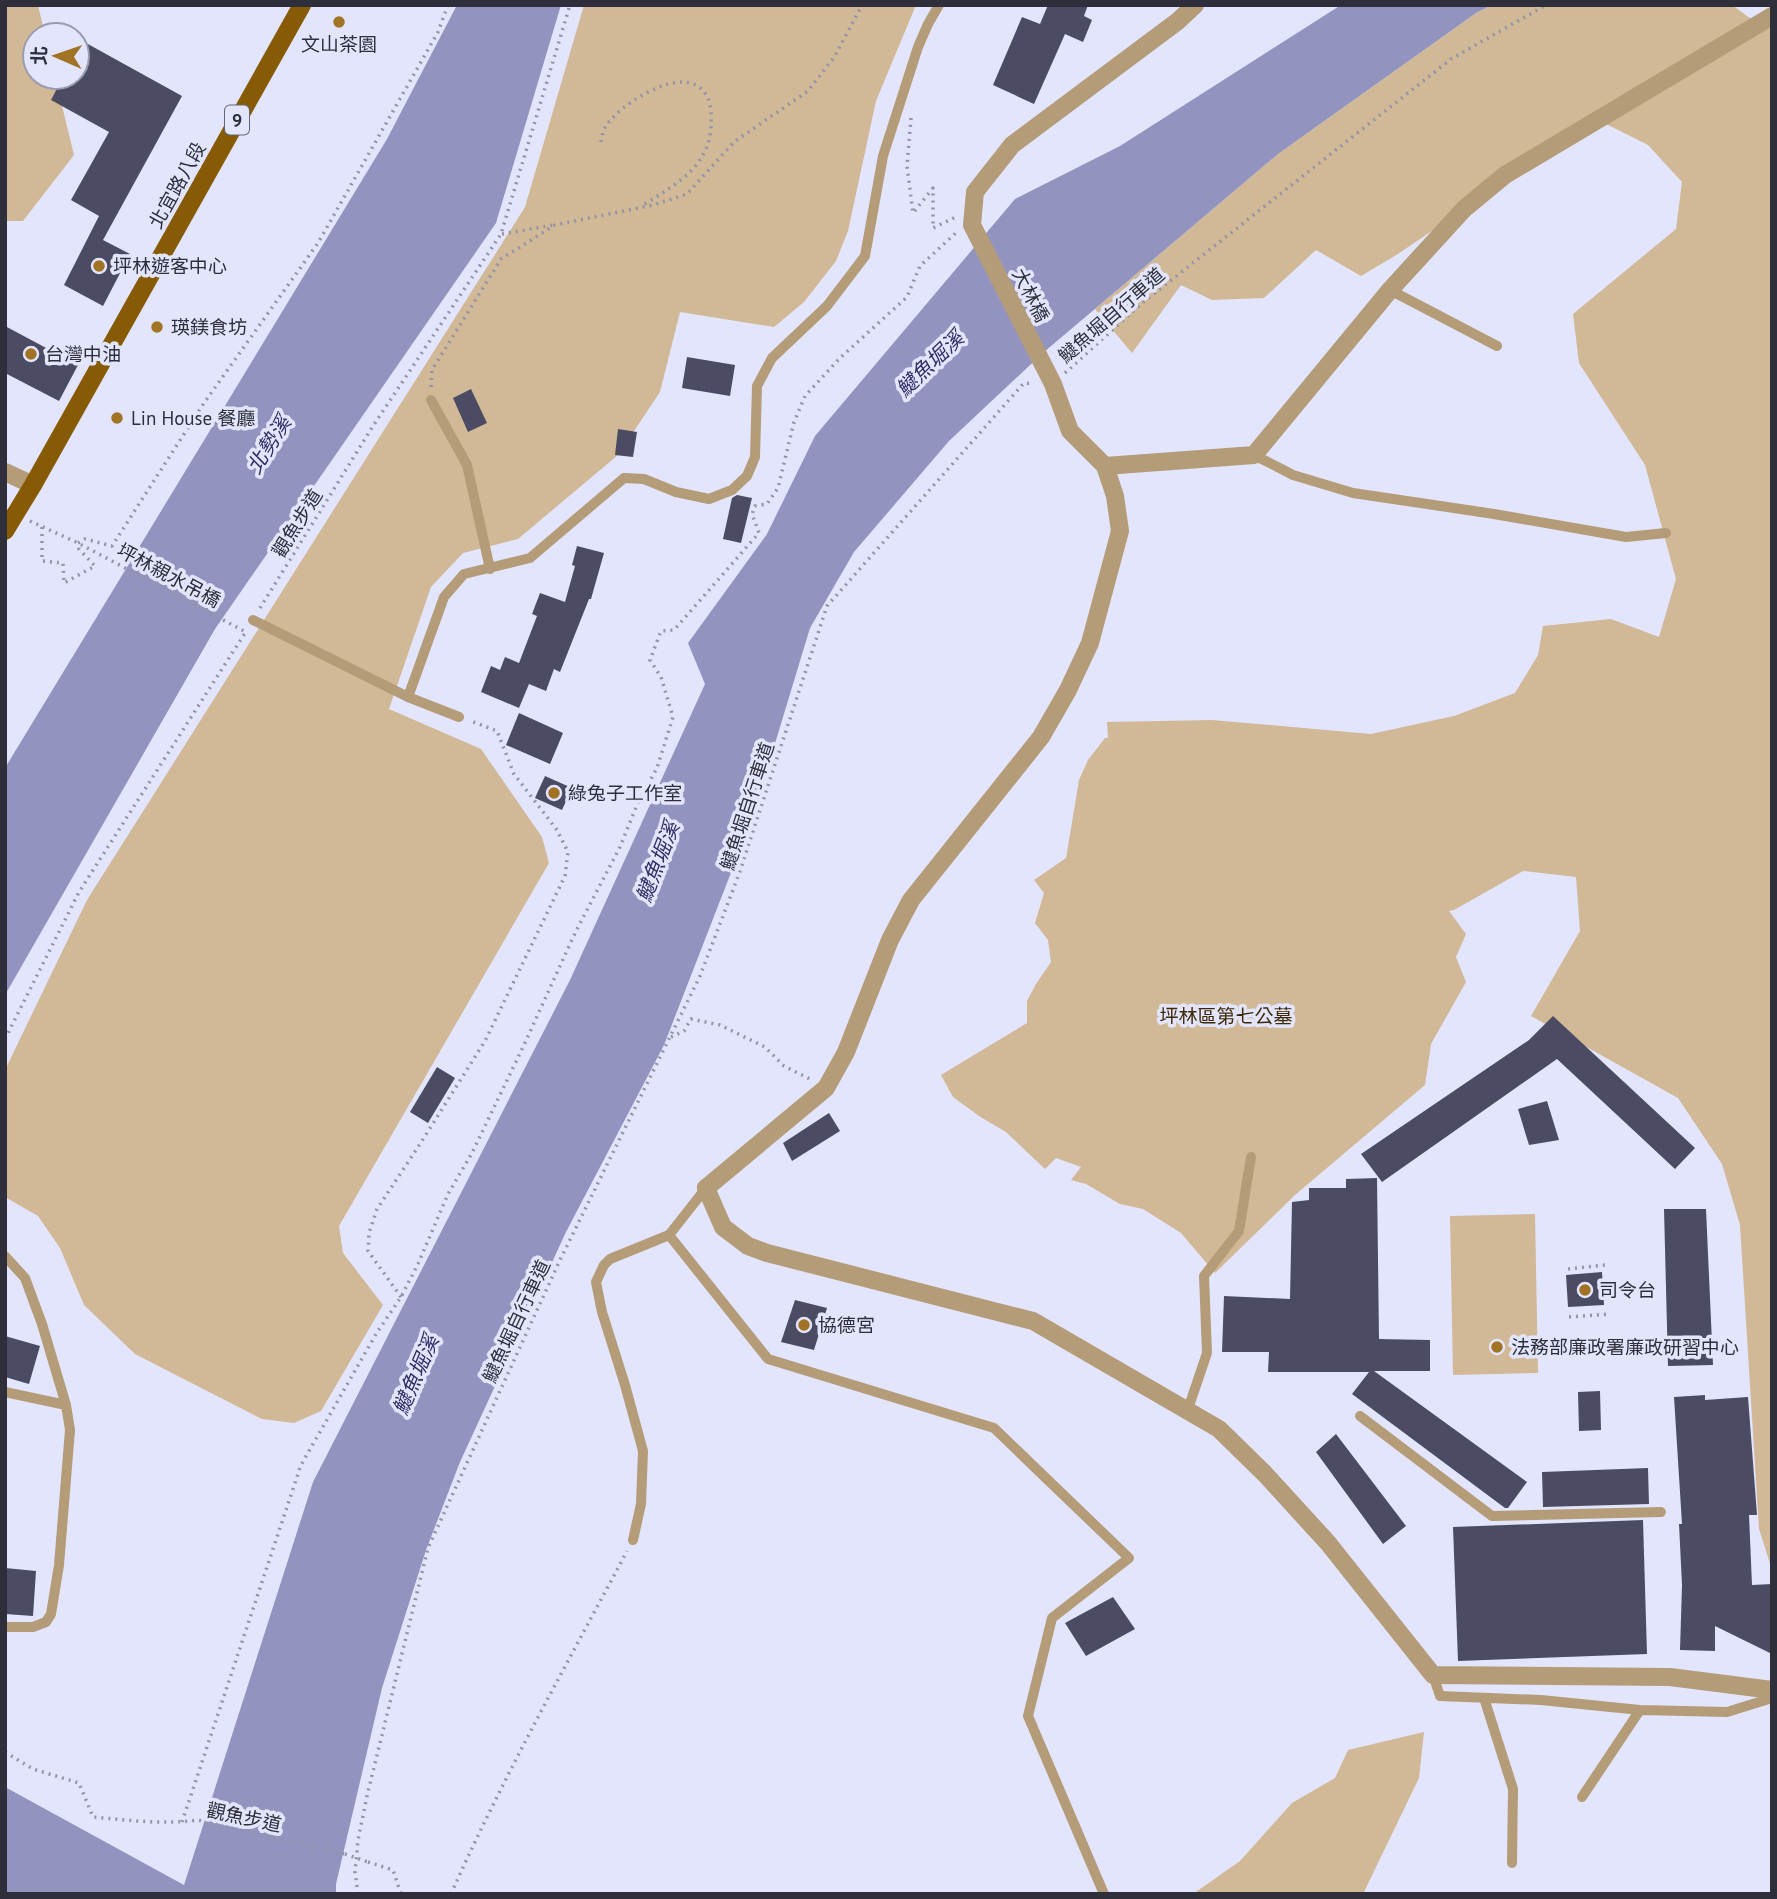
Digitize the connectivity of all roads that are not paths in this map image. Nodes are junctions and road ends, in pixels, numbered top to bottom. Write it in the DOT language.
graph roads {
  1 [pos="302,5"];
  2 [pos="939,5"];
  3 [pos="1195,5"];
  4 [pos="1772,16"];
  5 [pos="1390,290"];
  6 [pos="1497,346"];
  7 [pos="431,400"];
  8 [pos="1254,455"];
  9 [pos="1105,466"];
  10 [pos="5,471"];
  11 [pos="33,485"];
  12 [pos="5,531"];
  13 [pos="1666,533"];
  14 [pos="490,569"];
  15 [pos="253,620"];
  16 [pos="408,697"];
  17 [pos="459,717"];
  18 [pos="1251,1157"];
  19 [pos="706,1188"];
  20 [pos="669,1235"];
  21 [pos="5,1256"];
  22 [pos="5,1392"];
  23 [pos="66,1405"];
  24 [pos="1187,1412"];
  25 [pos="1360,1416"];
  26 [pos="1661,1512"];
  27 [pos="633,1540"];
  28 [pos="5,1627"];
  29 [pos="1433,1675"];
  30 [pos="1772,1690"];
  31 [pos="1484,1698"];
  32 [pos="1772,1698"];
  33 [pos="1640,1710"];
  34 [pos="1582,1797"];
  35 [pos="1512,1863"];
  36 [pos="1104,1894"];
  1 -- 11 [label="main road, 北宜路八段 / 9"];
  2 -- 14 [label="lane"];
  3 -- 9 [label="street, 大林橋"];
  4 -- 5 [label="street"];
  5 -- 6 [label="lane"];
  5 -- 8 [label="street"];
  7 -- 14 [label="lane"];
  8 -- 9 [label="street"];
  8 -- 13 [label="lane"];
  9 -- 19 [label="street"];
  10 -- 11 [label="street"];
  11 -- 12 [label="main road, 北宜路八段 / 9"];
  14 -- 16 [label="lane"];
  15 -- 16 [label="lane"];
  16 -- 17 [label="lane"];
  18 -- 24 [label="lane"];
  19 -- 20 [label="lane"];
  19 -- 24 [label="street"];
  20 -- 27 [label="lane"];
  20 -- 36 [label="lane"];
  21 -- 23 [label="lane"];
  22 -- 23 [label="lane"];
  23 -- 28 [label="lane"];
  24 -- 29 [label="street"];
  25 -- 26 [label="lane"];
  29 -- 30 [label="street"];
  29 -- 31 [label="lane"];
  31 -- 33 [label="lane"];
  31 -- 35 [label="lane"];
  32 -- 33 [label="lane"];
  33 -- 34 [label="lane"];
}
